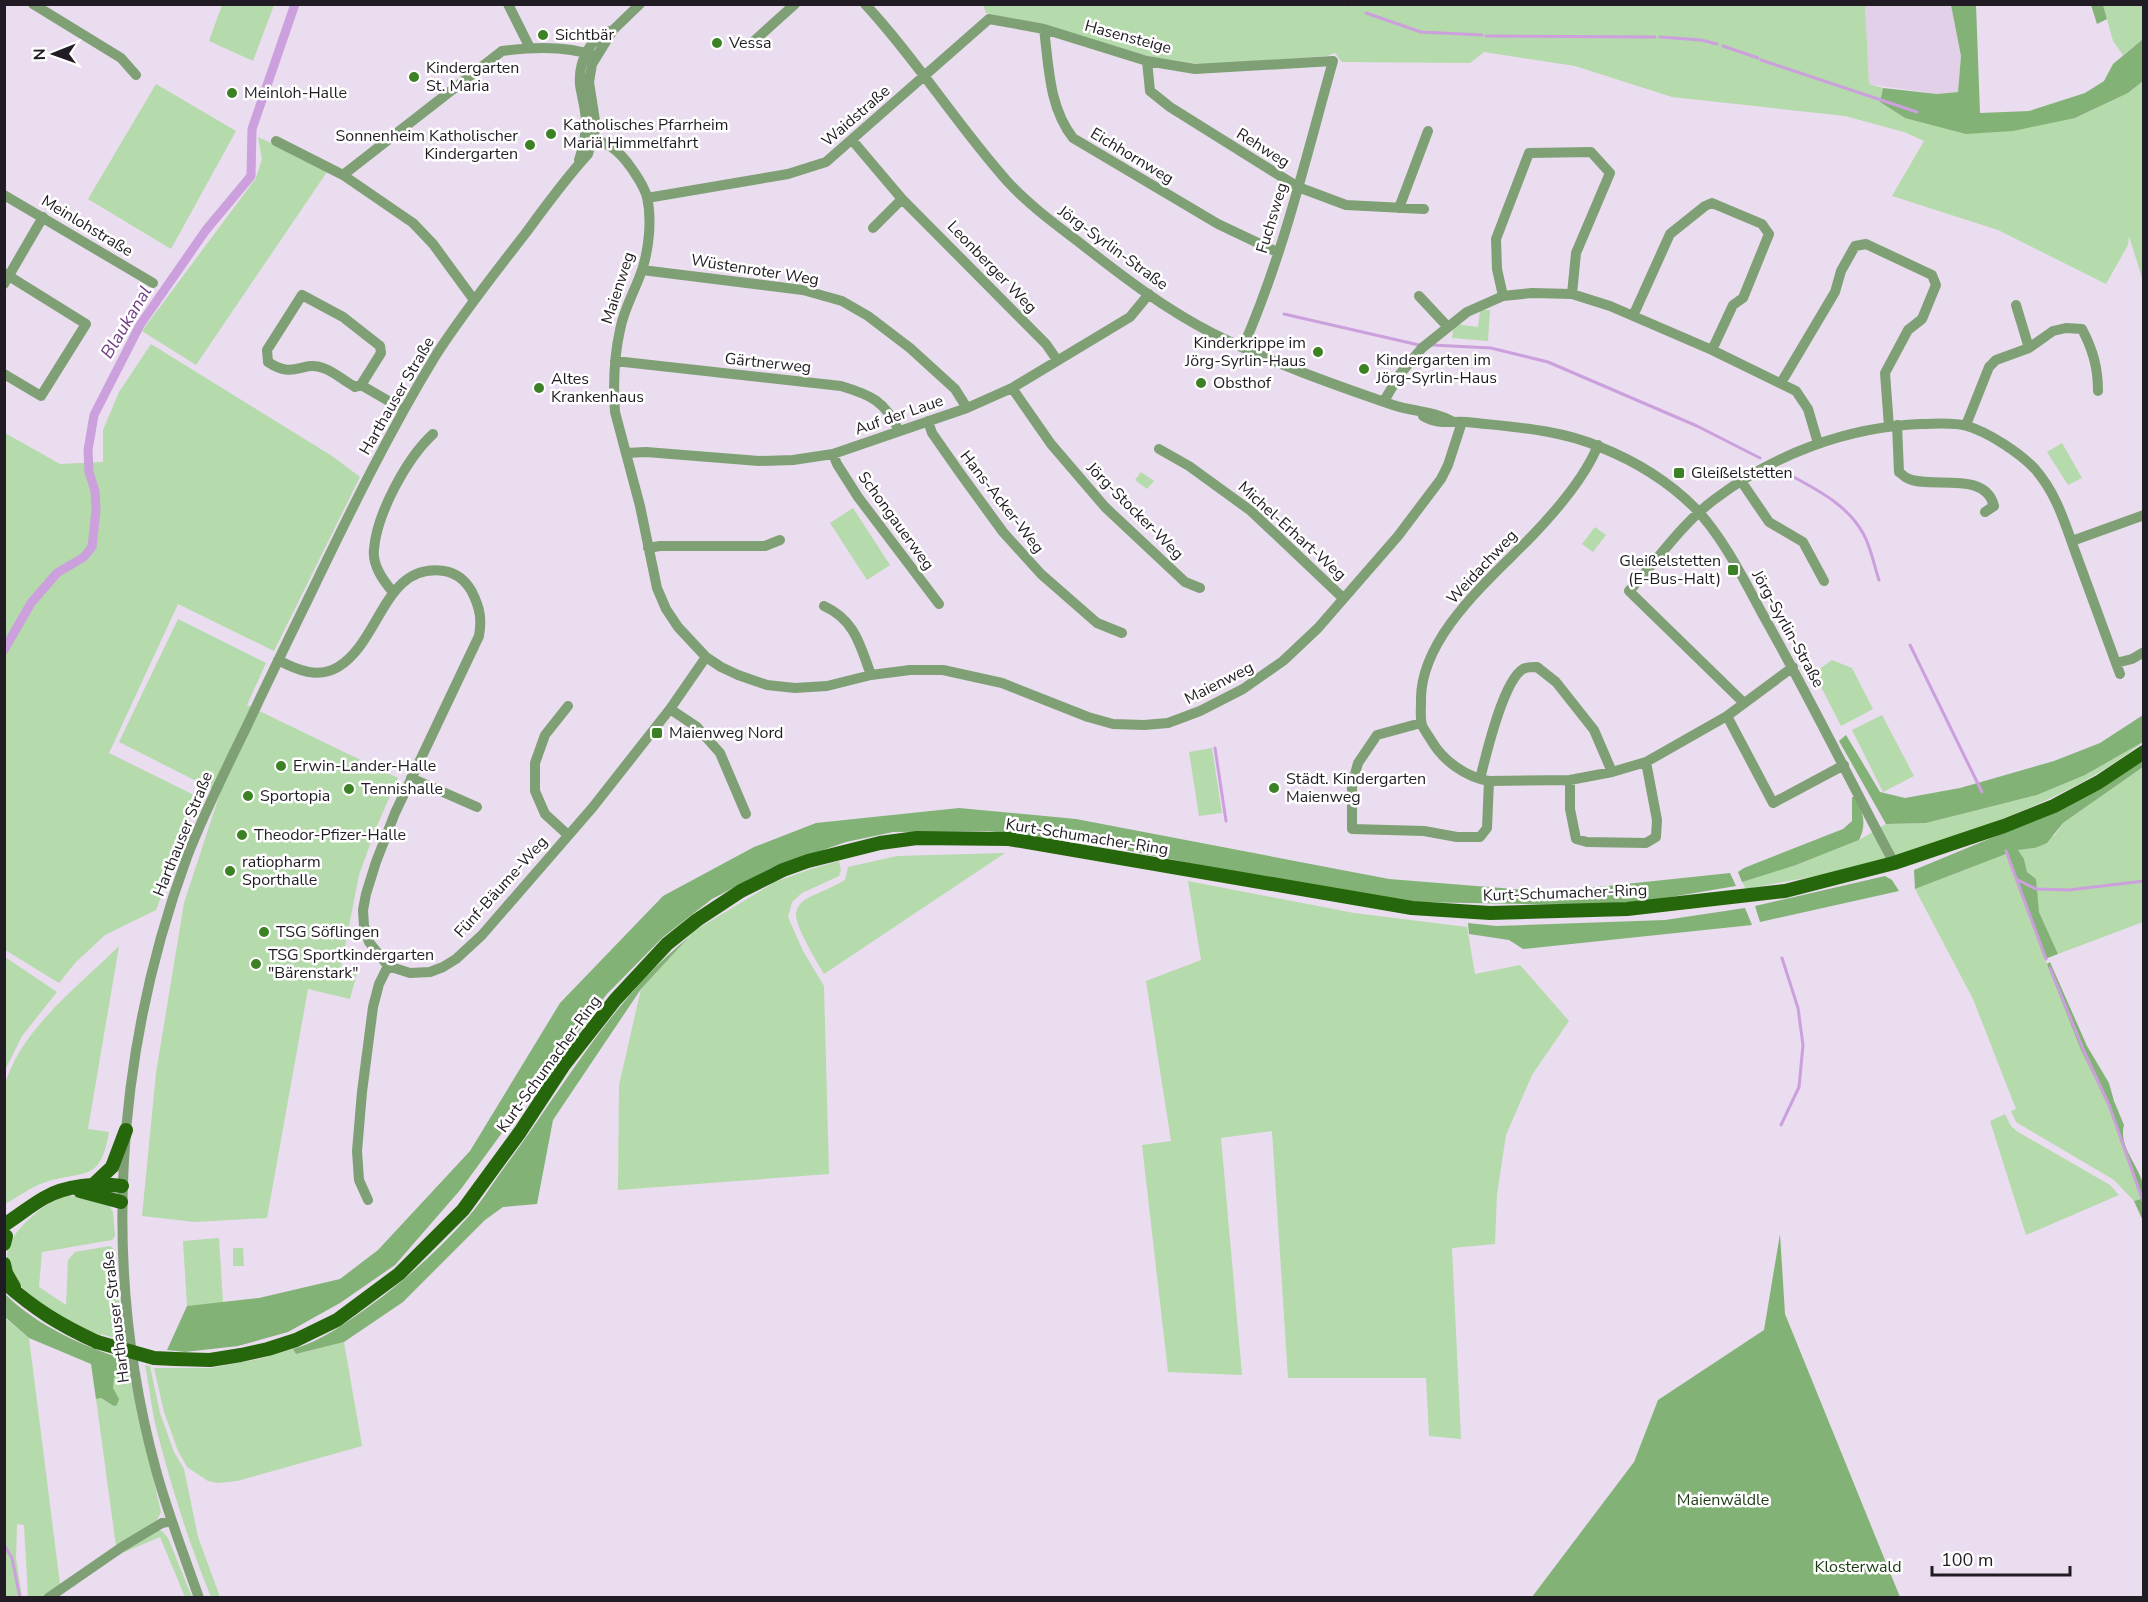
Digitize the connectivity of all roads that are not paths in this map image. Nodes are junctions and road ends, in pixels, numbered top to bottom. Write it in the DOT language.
graph roads {
  1 [pos="33,4"];
  2 [pos="507,4"];
  3 [pos="640,4"];
  4 [pos="795,4"];
  5 [pos="865,4"];
  6 [pos="989,19"];
  7 [pos="1044,29"];
  8 [pos="753,42"];
  9 [pos="530,48"];
  10 [pos="590,55"];
  11 [pos="1147,61"];
  12 [pos="1333,61"];
  13 [pos="136,75"];
  14 [pos="925,76"];
  15 [pos="1428,130"];
  16 [pos="589,137"];
  17 [pos="852,140"];
  18 [pos="276,141"];
  19 [pos="343,175"];
  20 [pos="1298,187"];
  21 [pos="4,195"];
  22 [pos="647,198"];
  23 [pos="902,199"];
  24 [pos="1399,208"];
  25 [pos="1424,209"];
  26 [pos="43,217"];
  27 [pos="873,228"];
  28 [pos="1277,252"];
  29 [pos="642,270"];
  30 [pos="6,278"];
  31 [pos="153,283"];
  32 [pos="1149,294"];
  33 [pos="1572,294"];
  34 [pos="1419,296"];
  35 [pos="1503,296"];
  36 [pos="474,300"];
  37 [pos="2016,305"];
  38 [pos="1633,316"];
  39 [pos="1448,326"];
  40 [pos="1243,347"];
  41 [pos="2029,348"];
  42 [pos="1712,350"];
  43 [pos="1057,360"];
  44 [pos="615,361"];
  45 [pos="4,374"];
  46 [pos="1781,383"];
  47 [pos="361,385"];
  48 [pos="1012,388"];
  49 [pos="2098,391"];
  50 [pos="1384,401"];
  51 [pos="967,408"];
  52 [pos="404,410"];
  53 [pos="928,421"];
  54 [pos="1458,422"];
  55 [pos="1966,425"];
  56 [pos="1893,426"];
  57 [pos="899,431"];
  58 [pos="433,434"];
  59 [pos="1818,443"];
  60 [pos="1598,446"];
  61 [pos="1159,449"];
  62 [pos="626,453"];
  63 [pos="833,454"];
  64 [pos="1741,481"];
  65 [pos="1985,512"];
  66 [pos="1699,513"];
  67 [pos="2144,515"];
  68 [pos="780,540"];
  69 [pos="2072,541"];
  70 [pos="648,548"];
  71 [pos="1824,580"];
  72 [pos="1200,588"];
  73 [pos="392,591"];
  74 [pos="1343,598"];
  75 [pos="939,604"];
  76 [pos="824,606"];
  77 [pos="1122,633"];
  78 [pos="2144,652"];
  79 [pos="706,657"];
  80 [pos="278,660"];
  81 [pos="2116,663"];
  82 [pos="1793,667"];
  83 [pos="2120,674"];
  84 [pos="871,675"];
  85 [pos="1744,703"];
  86 [pos="568,706"];
  87 [pos="670,709"];
  88 [pos="1727,716"];
  89 [pos="1421,723"];
  90 [pos="2144,752"];
  91 [pos="1646,762"];
  92 [pos="1844,765"];
  93 [pos="1612,772"];
  94 [pos="411,778"];
  95 [pos="1484,780"];
  96 [pos="1570,780"];
  97 [pos="477,807"];
  98 [pos="746,814"];
  99 [pos="567,835"];
  100 [pos="1894,863"];
  101 [pos="388,966"];
  102 [pos="126,1130"];
  103 [pos="94,1184"];
  104 [pos="122,1186"];
  105 [pos="72,1189"];
  106 [pos="368,1200"];
  107 [pos="122,1202"];
  108 [pos="5,1235"];
  109 [pos="4,1264"];
  110 [pos="4,1282"];
  111 [pos="18,1294"];
  112 [pos="171,1521"];
  113 [pos="48,1598"];
  114 [pos="199,1598"];
  1 -- 13 [label="street"];
  2 -- 9 [label="street"];
  3 -- 10 [label="street"];
  4 -- 8 [label="street"];
  5 -- 14 [label="street, Jörg-Syrlin-Straße"];
  6 -- 7 [label="street, Hasensteige"];
  6 -- 14 [label="street, Waidstraße"];
  7 -- 11 [label="street, Hasensteige"];
  7 -- 28 [label="street, Eichhornweg"];
  9 -- 10 [label="street"];
  9 -- 19 [label="street"];
  10 -- 16 [label="street"];
  11 -- 12 [label="street, Hasensteige"];
  11 -- 20 [label="street, Rehweg"];
  12 -- 20 [label="street, Fuchsweg"];
  14 -- 17 [label="street, Waidstraße"];
  14 -- 32 [label="street, Jörg-Syrlin-Straße"];
  15 -- 24 [label="street"];
  16 -- 22 [label="street, Maienweg"];
  16 -- 36 [label="street, Harthauser Straße"];
  17 -- 22 [label="street, Waidstraße"];
  17 -- 23 [label="street, Leonberger Weg"];
  18 -- 19 [label="street"];
  19 -- 36 [label="street"];
  20 -- 24 [label="street, Rehweg"];
  20 -- 28 [label="street, Fuchsweg"];
  21 -- 26 [label="street, Meinlohstraße"];
  22 -- 29 [label="street, Maienweg"];
  23 -- 27 [label="street"];
  23 -- 43 [label="street, Leonberger Weg"];
  24 -- 25 [label="street, Rehweg"];
  26 -- 30 [label="street"];
  26 -- 31 [label="street, Meinlohstraße"];
  28 -- 40 [label="street, Fuchsweg"];
  29 -- 44 [label="street, Maienweg"];
  29 -- 51 [label="street, Wüstenroter Weg"];
  30 -- 45 [label="street"];
  32 -- 40 [label="street, Jörg-Syrlin-Straße"];
  32 -- 43 [label="street, Auf der Laue"];
  33 -- 35 [label="street"];
  33 -- 35 [label="street"];
  33 -- 38 [label="street"];
  34 -- 39 [label="street"];
  35 -- 39 [label="street"];
  36 -- 52 [label="street, Harthauser Straße"];
  37 -- 41 [label="street"];
  38 -- 42 [label="street"];
  38 -- 42 [label="street"];
  39 -- 50 [label="street"];
  40 -- 50 [label="street, Jörg-Syrlin-Straße"];
  41 -- 49 [label="street"];
  41 -- 55 [label="street"];
  42 -- 46 [label="street"];
  43 -- 48 [label="street, Auf der Laue"];
  44 -- 57 [label="street, Gärtnerweg"];
  44 -- 62 [label="street, Maienweg"];
  46 -- 56 [label="street"];
  46 -- 59 [label="street"];
  47 -- 47 [label="street"];
  47 -- 52 [label="street"];
  48 -- 51 [label="street, Auf der Laue"];
  48 -- 72 [label="street, Jörg-Stocker-Weg"];
  50 -- 54 [label="street, Jörg-Syrlin-Straße"];
  51 -- 53 [label="street, Auf der Laue"];
  52 -- 80 [label="street, Harthauser Straße"];
  53 -- 57 [label="street, Auf der Laue"];
  53 -- 77 [label="street, Hans-Acker-Weg"];
  54 -- 60 [label="street, Jörg-Syrlin-Straße"];
  54 -- 74 [label="street, Maienweg"];
  55 -- 56 [label="street"];
  55 -- 69 [label="street"];
  56 -- 59 [label="street"];
  56 -- 65 [label="street"];
  57 -- 63 [label="street, Auf der Laue"];
  58 -- 73 [label="street"];
  59 -- 64 [label="street"];
  60 -- 66 [label="street, Jörg-Syrlin-Straße"];
  60 -- 89 [label="street, Weidachweg"];
  61 -- 74 [label="street, Michel-Erhart-Weg"];
  62 -- 63 [label="street, Auf der Laue"];
  62 -- 70 [label="street, Maienweg"];
  63 -- 75 [label="street, Schongauerweg"];
  64 -- 66 [label="street"];
  64 -- 71 [label="street"];
  66 -- 82 [label="street, Jörg-Syrlin-Straße"];
  66 -- 85 [label="street"];
  67 -- 69 [label="street"];
  68 -- 70 [label="street"];
  69 -- 81 [label="street"];
  70 -- 79 [label="street, Maienweg"];
  73 -- 80 [label="street"];
  73 -- 94 [label="street"];
  74 -- 84 [label="street, Maienweg"];
  76 -- 84 [label="street"];
  78 -- 81 [label="street"];
  79 -- 84 [label="street, Maienweg"];
  79 -- 87 [label="street, Fünf-Bäume-Weg"];
  80 -- 102 [label="street, Harthauser Straße"];
  81 -- 83 [label="street"];
  82 -- 85 [label="street, Weidachweg"];
  82 -- 92 [label="street, Jörg-Syrlin-Straße"];
  85 -- 88 [label="street, Weidachweg"];
  86 -- 99 [label="street, Fünf-Bäume-Weg"];
  87 -- 98 [label="street"];
  87 -- 99 [label="street, Fünf-Bäume-Weg"];
  88 -- 91 [label="street, Weidachweg"];
  88 -- 92 [label="street"];
  89 -- 95 [label="street, Weidachweg"];
  89 -- 95 [label="street"];
  90 -- 100 [label="main road, Kurt-Schumacher-Ring"];
  91 -- 93 [label="street, Weidachweg"];
  91 -- 96 [label="street"];
  92 -- 100 [label="street, Jörg-Syrlin-Straße"];
  93 -- 95 [label="street"];
  93 -- 96 [label="street, Weidachweg"];
  94 -- 97 [label="street"];
  94 -- 101 [label="street"];
  95 -- 96 [label="street, Weidachweg"];
  99 -- 101 [label="street, Fünf-Bäume-Weg"];
  100 -- 111 [label="main road, Kurt-Schumacher-Ring, bridge"];
  101 -- 106 [label="street"];
  102 -- 103 [label="main road"];
  102 -- 104 [label="street, Harthauser Straße"];
  103 -- 104 [label="main road"];
  103 -- 105 [label="main road"];
  104 -- 107 [label="street, Harthauser Straße"];
  105 -- 107 [label="main road"];
  105 -- 108 [label="main road"];
  107 -- 112 [label="street, Harthauser Straße"];
  109 -- 111 [label="main road"];
  110 -- 111 [label="main road, Kurt-Schumacher-Ring"];
  112 -- 113 [label="street"];
  112 -- 114 [label="street, Harthauser Straße"];
}
